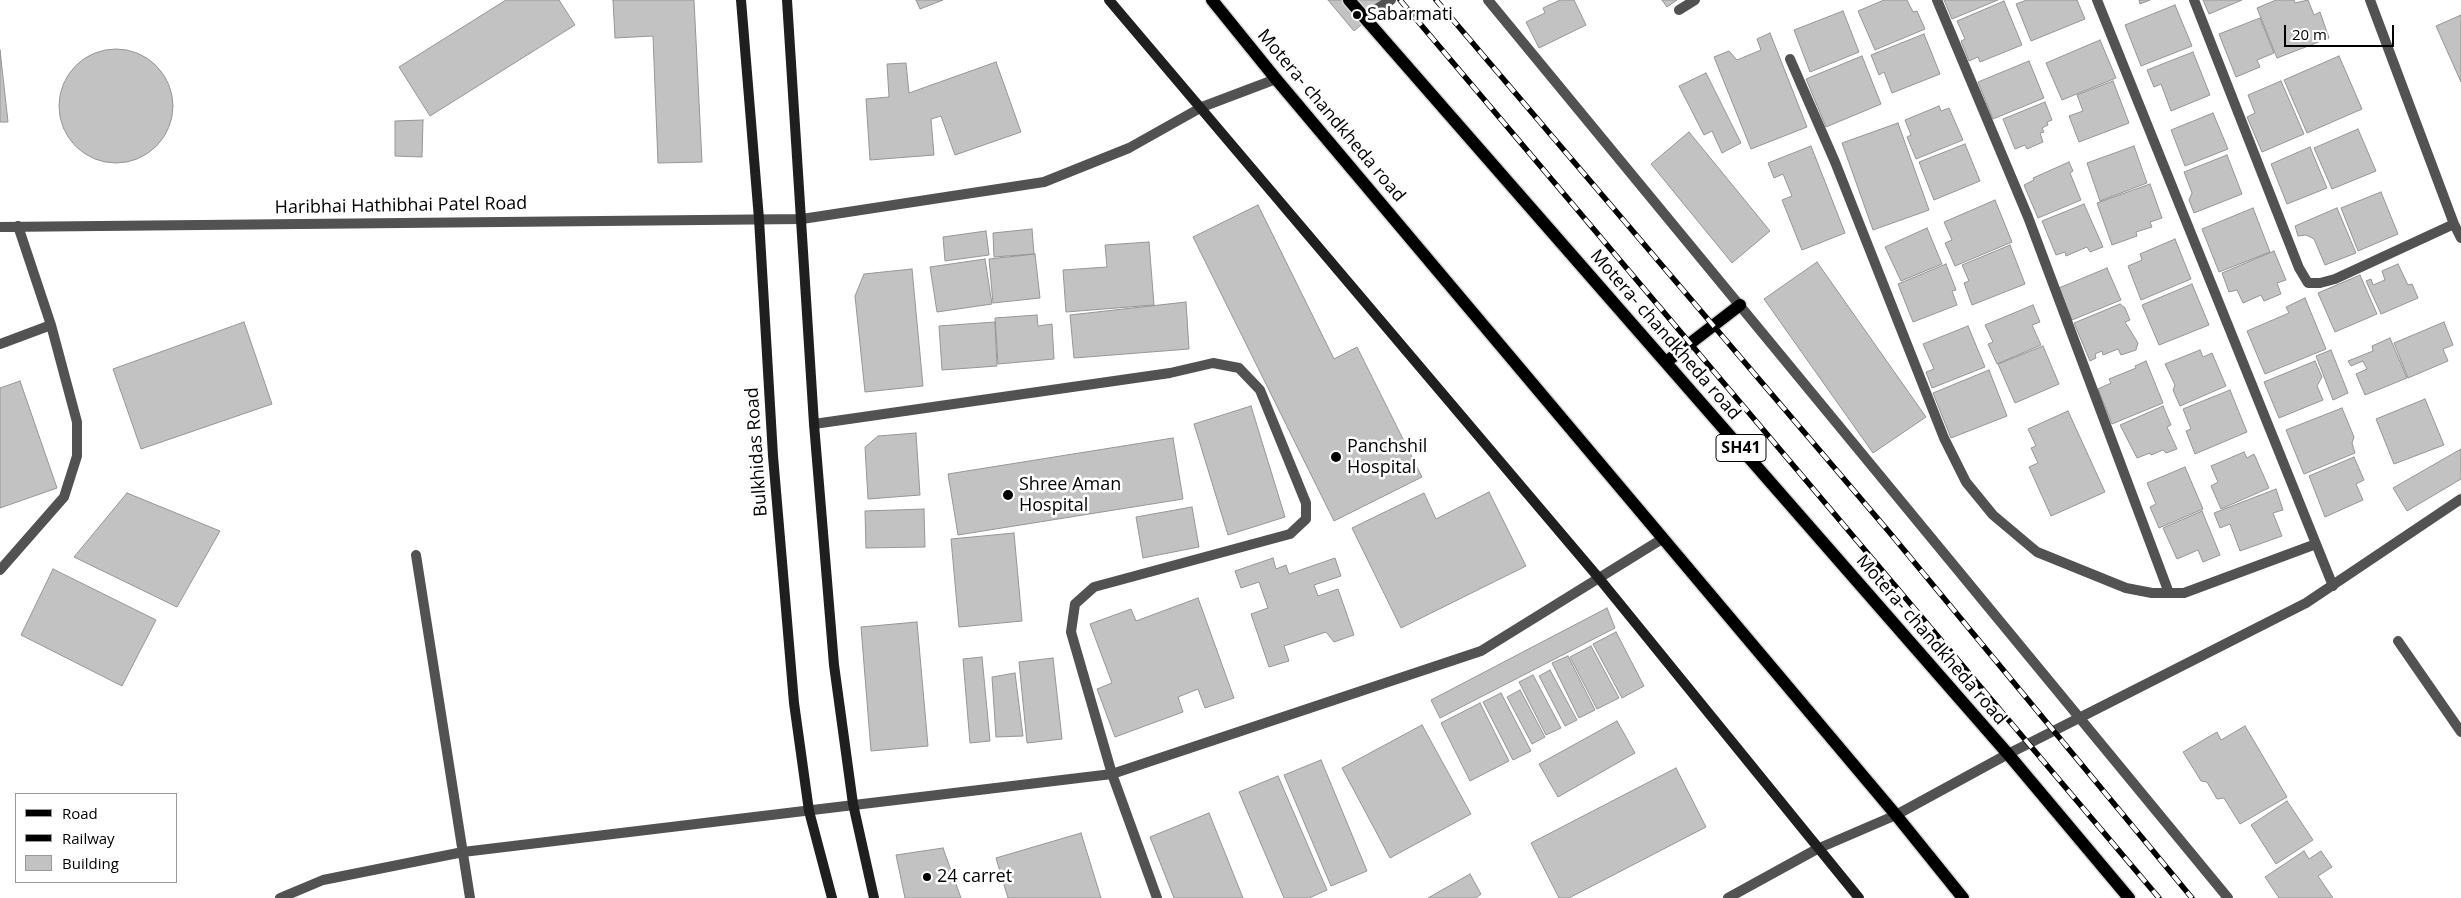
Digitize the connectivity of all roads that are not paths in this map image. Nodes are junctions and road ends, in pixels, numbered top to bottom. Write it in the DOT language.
graph roads {
  1 [pos="741,0"];
  2 [pos="787,0"];
  3 [pos="1109,0"];
  4 [pos="1212,0"];
  5 [pos="1349,0"];
  6 [pos="1391,0"];
  7 [pos="1488,0"];
  8 [pos="1695,0"];
  9 [pos="1937,0"];
  10 [pos="2097,0"];
  11 [pos="2194,0"];
  12 [pos="2370,0"];
  13 [pos="1679,10"];
  14 [pos="1364,17"];
  15 [pos="1790,59"];
  16 [pos="1276,79"];
  17 [pos="1202,107"];
  18 [pos="759,219"];
  19 [pos="802,219"];
  20 [pos="2454,224"];
  21 [pos="18,226"];
  22 [pos="0,227"];
  23 [pos="2461,238"];
  24 [pos="1740,305"];
  25 [pos="52,325"];
  26 [pos="0,344"];
  27 [pos="1666,362"];
  28 [pos="814,424"];
  29 [pos="2461,499"];
  30 [pos="1662,539"];
  31 [pos="2316,544"];
  32 [pos="416,555"];
  33 [pos="0,570"];
  34 [pos="1598,577"];
  35 [pos="2333,586"];
  36 [pos="2169,593"];
  37 [pos="2398,641"];
  38 [pos="2080,718"];
  39 [pos="2461,732"];
  40 [pos="2008,754"];
  41 [pos="1112,774"];
  42 [pos="853,804"];
  43 [pos="809,811"];
  44 [pos="1896,815"];
  45 [pos="1817,849"];
  46 [pos="463,852"];
  47 [pos="280,898"];
  48 [pos="470,898"];
  49 [pos="832,898"];
  50 [pos="874,898"];
  51 [pos="1157,898"];
  52 [pos="1728,898"];
  53 [pos="1859,898"];
  54 [pos="1963,898"];
  55 [pos="2129,898"];
  56 [pos="2228,898"];
  1 -- 18 [label="street, Bulkhidas Road"];
  2 -- 19 [label="street"];
  3 -- 17 [label="street"];
  4 -- 16 [label="main road, Motera- chandkheda road"];
  5 -- 14 [label="main road, Motera- chandkheda road / SH41"];
  6 -- 14 [label="street"];
  7 -- 24 [label="street"];
  8 -- 13 [label="street"];
  9 -- 36 [label="street"];
  10 -- 31 [label="street"];
  11 -- 20 [label="street"];
  12 -- 20 [label="street"];
  14 -- 27 [label="main road, Motera- chandkheda road / SH41"];
  15 -- 36 [label="street"];
  16 -- 17 [label="street, Haribhai Hathibhai Patel Road"];
  16 -- 30 [label="main road, Motera- chandkheda road"];
  17 -- 19 [label="street, Haribhai Hathibhai Patel Road"];
  17 -- 34 [label="street"];
  18 -- 19 [label="street, Haribhai Hathibhai Patel Road"];
  18 -- 21 [label="street, Haribhai Hathibhai Patel Road"];
  18 -- 43 [label="street, Bulkhidas Road"];
  19 -- 28 [label="street"];
  20 -- 23 [label="street"];
  21 -- 22 [label="street, Haribhai Hathibhai Patel Road"];
  21 -- 25 [label="street"];
  24 -- 27 [label="main road"];
  24 -- 38 [label="street"];
  25 -- 26 [label="street"];
  25 -- 33 [label="street"];
  27 -- 40 [label="main road, Motera- chandkheda road / SH41"];
  28 -- 41 [label="street"];
  28 -- 42 [label="street"];
  29 -- 35 [label="street"];
  30 -- 34 [label="street"];
  30 -- 44 [label="main road, Motera- chandkheda road"];
  31 -- 35 [label="street"];
  31 -- 36 [label="street"];
  32 -- 46 [label="street"];
  34 -- 41 [label="street"];
  34 -- 45 [label="street"];
  35 -- 38 [label="street"];
  37 -- 39 [label="street"];
  38 -- 40 [label="street"];
  38 -- 56 [label="street"];
  40 -- 44 [label="street"];
  40 -- 55 [label="main road, Motera- chandkheda road / SH41"];
  41 -- 42 [label="street"];
  41 -- 51 [label="street"];
  42 -- 43 [label="street"];
  42 -- 50 [label="street"];
  43 -- 46 [label="street"];
  43 -- 49 [label="street, Bulkhidas Road"];
  44 -- 45 [label="street"];
  44 -- 54 [label="main road, Motera- chandkheda road"];
  45 -- 52 [label="street"];
  45 -- 53 [label="street"];
  46 -- 47 [label="street"];
  46 -- 48 [label="street"];
}
